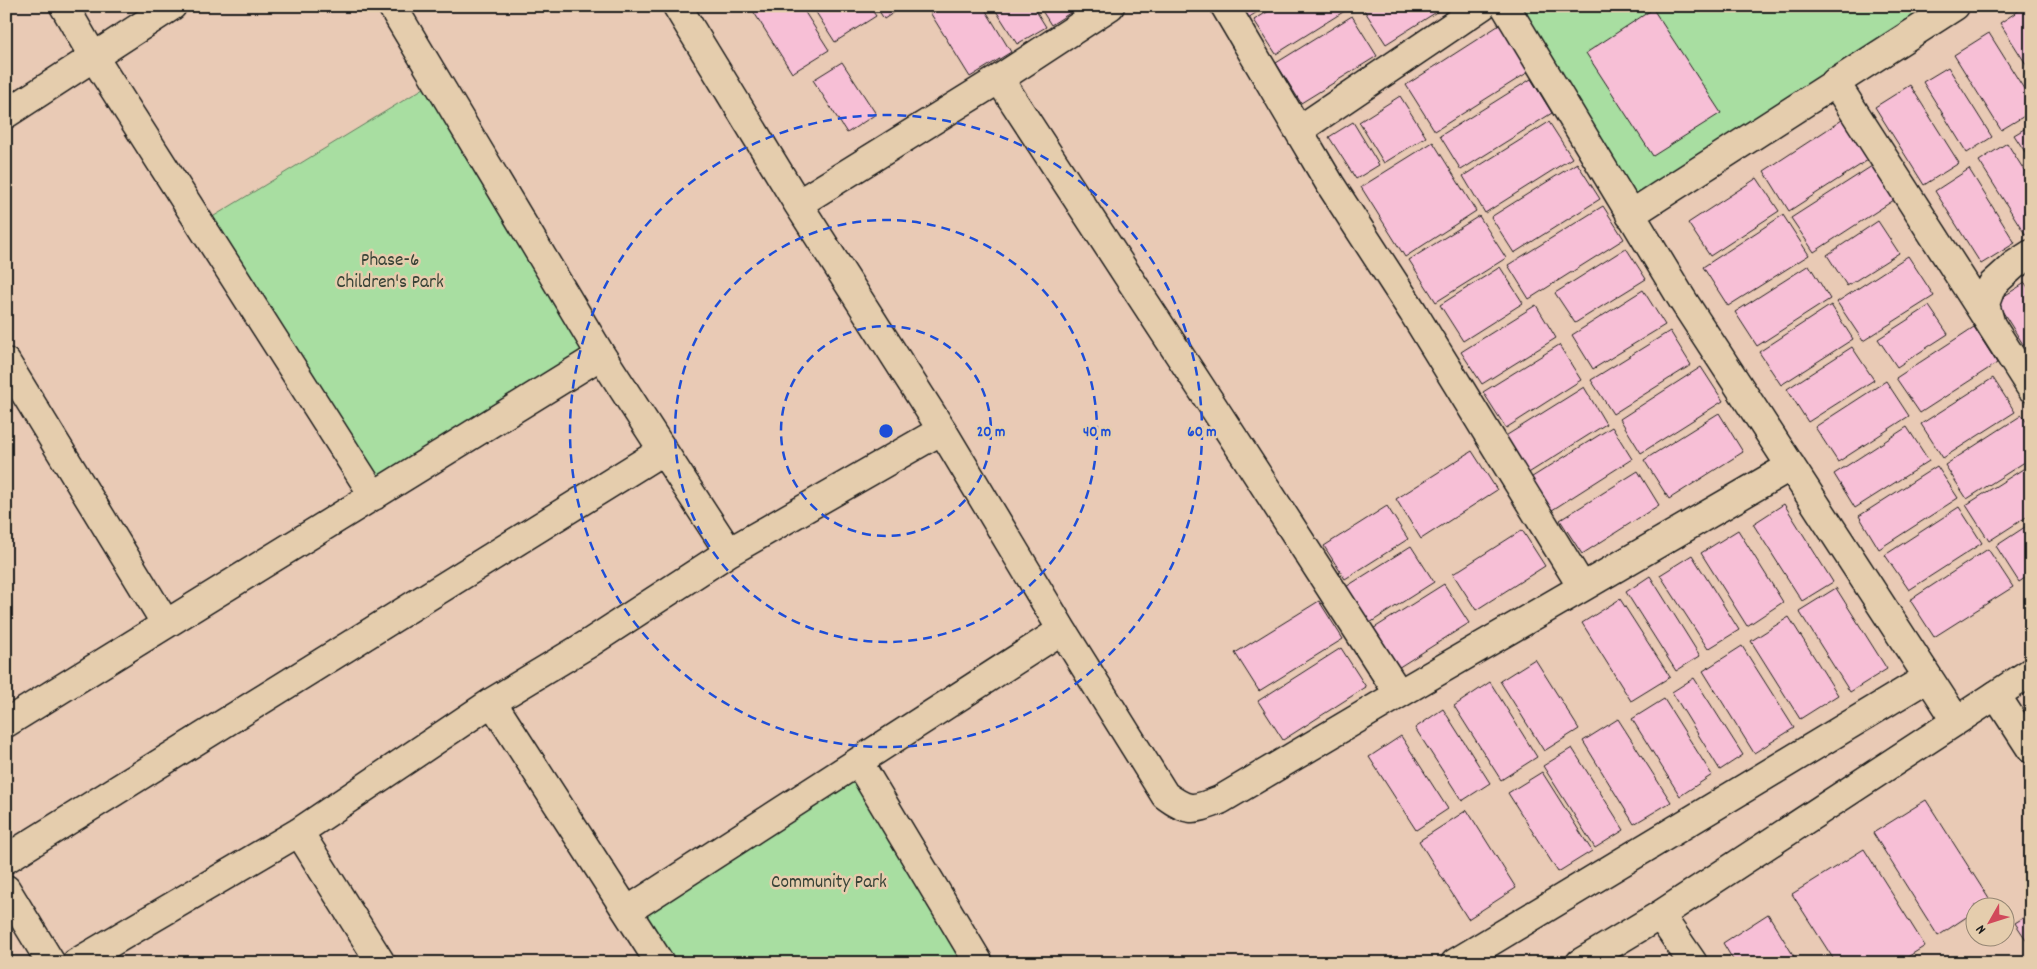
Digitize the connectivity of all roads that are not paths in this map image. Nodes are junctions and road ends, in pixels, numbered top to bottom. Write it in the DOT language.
graph roads {
  1 [pos="64,6"];
  2 [pos="172,6"];
  3 [pos="392,6"];
  4 [pos="677,6"];
  5 [pos="1110,6"];
  6 [pos="1225,6"];
  7 [pos="1482,6"];
  8 [pos="1505,6"];
  9 [pos="1955,6"];
  10 [pos="93,56"];
  11 [pos="999,79"];
  12 [pos="1835,82"];
  13 [pos="6,114"];
  14 [pos="1299,130"];
  15 [pos="798,204"];
  16 [pos="1630,215"];
  17 [pos="2031,254"];
  18 [pos="1991,325"];
  19 [pos="601,355"];
  20 [pos="6,362"];
  21 [pos="2031,388"];
  22 [pos="942,430"];
  23 [pos="662,451"];
  24 [pos="1791,466"];
  25 [pos="374,496"];
  26 [pos="729,552"];
  27 [pos="1582,587"];
  28 [pos="166,624"];
  29 [pos="1062,630"];
  30 [pos="2031,672"];
  31 [pos="1927,678"];
  32 [pos="1398,694"];
  33 [pos="1996,694"];
  34 [pos="492,702"];
  35 [pos="1956,720"];
  36 [pos="6,723"];
  37 [pos="2031,749"];
  38 [pos="859,763"];
  39 [pos="299,832"];
  40 [pos="6,859"];
  41 [pos="6,889"];
  42 [pos="627,911"];
  43 [pos="1660,915"];
  44 [pos="51,963"];
  45 [pos="76,963"];
  46 [pos="381,963"];
  47 [pos="660,963"];
  48 [pos="978,963"];
  49 [pos="1455,963"];
  50 [pos="1580,963"];
  51 [pos="1693,963"];
  1 -- 10 [label="street"];
  2 -- 10 [label="street"];
  3 -- 19 [label="street"];
  4 -- 15 [label="street"];
  5 -- 11 [label="street"];
  6 -- 14 [label="street"];
  7 -- 14 [label="street"];
  8 -- 16 [label="street"];
  9 -- 12 [label="street"];
  10 -- 13 [label="street"];
  10 -- 25 [label="street"];
  11 -- 15 [label="street"];
  11 -- 32 [label="street"];
  12 -- 16 [label="street"];
  12 -- 18 [label="street"];
  14 -- 27 [label="street"];
  15 -- 22 [label="street"];
  16 -- 24 [label="street"];
  17 -- 18 [label="street"];
  18 -- 21 [label="street"];
  19 -- 23 [label="street"];
  19 -- 25 [label="street"];
  20 -- 28 [label="street"];
  22 -- 26 [label="street"];
  22 -- 29 [label="street"];
  23 -- 26 [label="street"];
  23 -- 40 [label="street"];
  24 -- 27 [label="street"];
  24 -- 31 [label="street"];
  25 -- 28 [label="street"];
  26 -- 34 [label="street"];
  27 -- 32 [label="street"];
  28 -- 36 [label="street"];
  29 -- 32 [label="street"];
  29 -- 38 [label="street"];
  30 -- 33 [label="street"];
  31 -- 35 [label="street"];
  31 -- 49 [label="street"];
  33 -- 35 [label="street"];
  33 -- 37 [label="street"];
  34 -- 39 [label="street"];
  34 -- 42 [label="street"];
  35 -- 43 [label="street"];
  38 -- 42 [label="street"];
  38 -- 48 [label="street"];
  39 -- 45 [label="street"];
  39 -- 46 [label="street"];
  41 -- 44 [label="street"];
  42 -- 47 [label="street"];
  43 -- 50 [label="street"];
  43 -- 51 [label="street"];
}
